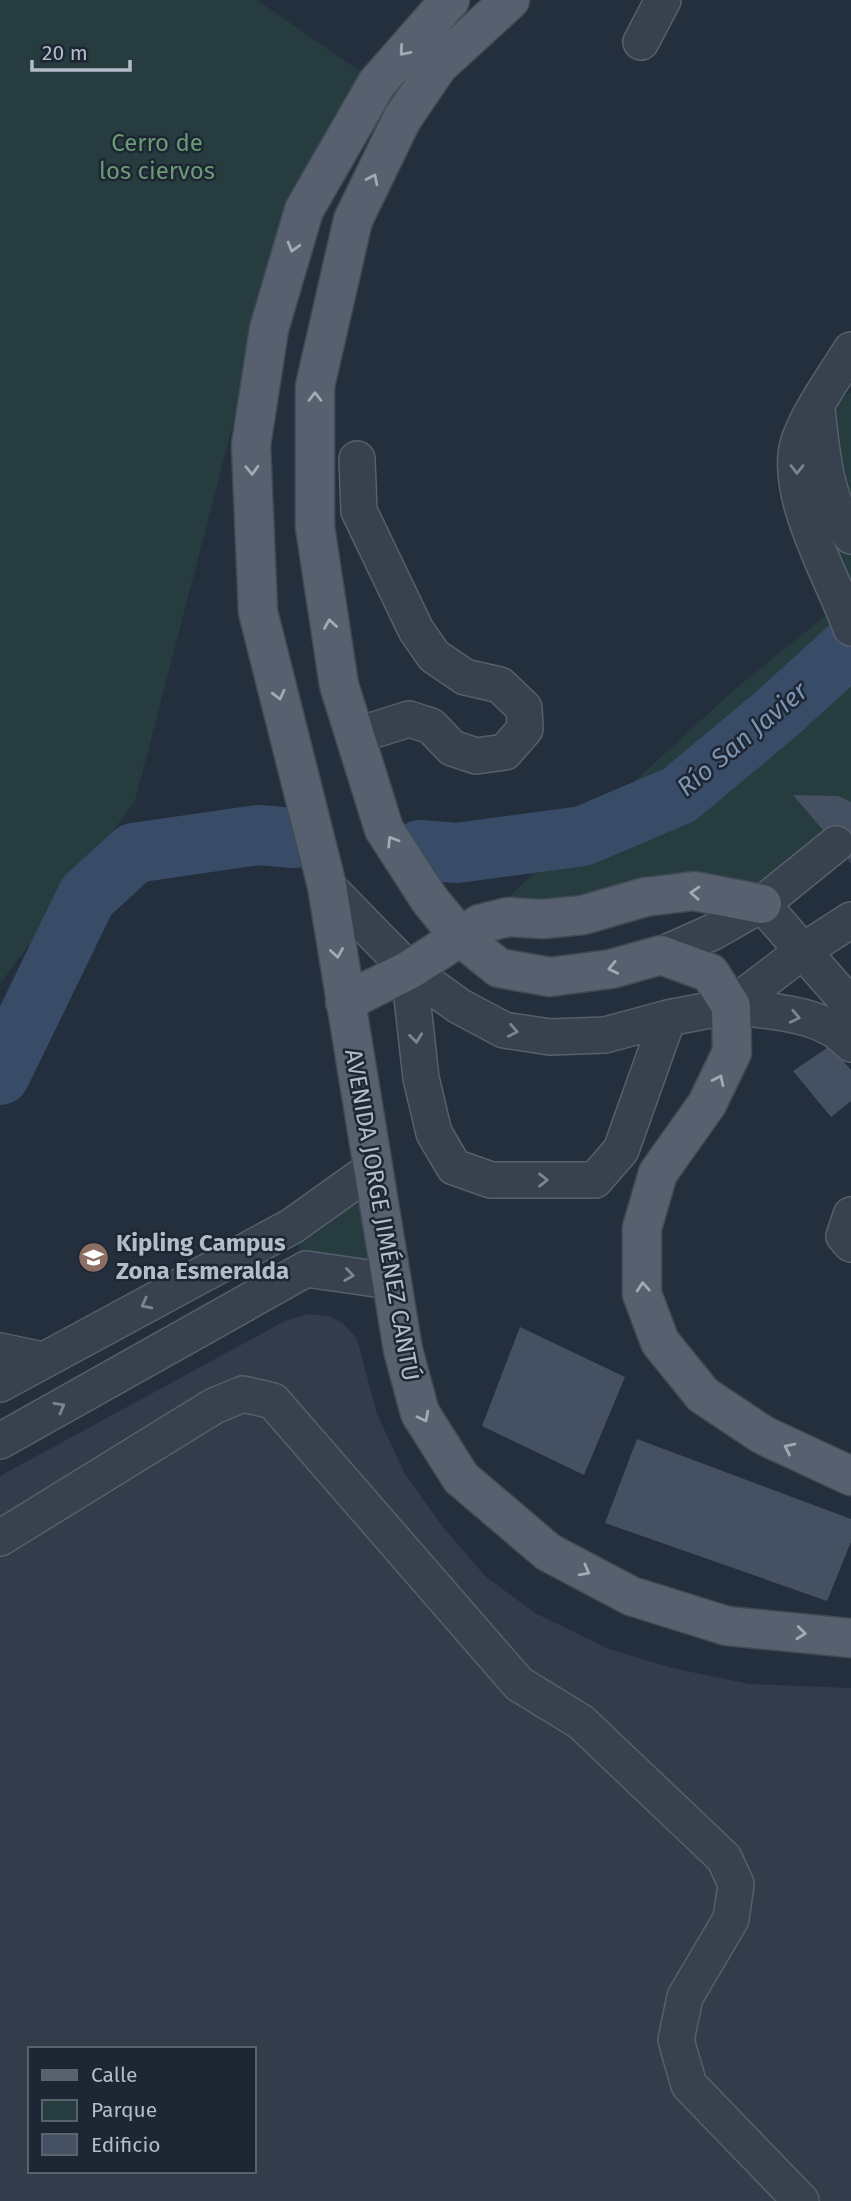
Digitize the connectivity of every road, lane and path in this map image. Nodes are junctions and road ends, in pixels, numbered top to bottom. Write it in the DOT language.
graph roads {
  1 [pos="450,0"];
  2 [pos="510,0"];
  3 [pos="663,0"];
  4 [pos="641,42"];
  5 [pos="851,350"];
  6 [pos="817,405"];
  7 [pos="356,459"];
  8 [pos="851,536"];
  9 [pos="851,628"];
  10 [pos="355,736"];
  11 [pos="843,852"];
  12 [pos="327,886"];
  13 [pos="851,901"];
  14 [pos="762,904"];
  15 [pos="851,920"];
  16 [pos="459,936"];
  17 [pos="803,951"];
  18 [pos="662,955"];
  19 [pos="409,970"];
  20 [pos="345,1002"];
  21 [pos="731,1006"];
  22 [pos="668,1018"];
  23 [pos="849,1028"];
  24 [pos="372,1169"];
  25 [pos="851,1214"];
  26 [pos="292,1226"];
  27 [pos="851,1244"];
  28 [pos="306,1269"];
  29 [pos="390,1281"];
  30 [pos="0,1351"];
  31 [pos="56,1352"];
  32 [pos="0,1384"];
  33 [pos="94,1388"];
  34 [pos="0,1441"];
  35 [pos="851,1476"];
  36 [pos="0,1538"];
  37 [pos="851,1638"];
  38 [pos="801,2201"];
  1 -- 12 [label="main road, AVENIDA JORGE JIMÉNEZ CANTÚ, one-way"];
  10 -- 2 [label="main road, one-way"];
  3 -- 4 [label="street"];
  5 -- 6 [label="street"];
  6 -- 8 [label="street"];
  6 -- 9 [label="street, one-way"];
  7 -- 10 [label="street"];
  16 -- 10 [label="main road, one-way"];
  11 -- 14 [label="street"];
  12 -- 19 [label="street"];
  12 -- 20 [label="main road, AVENIDA JORGE JIMÉNEZ CANTÚ, one-way"];
  13 -- 17 [label="street"];
  14 -- 16 [label="main road, one-way"];
  14 -- 17 [label="street"];
  14 -- 18 [label="street"];
  15 -- 17 [label="street"];
  18 -- 16 [label="main road, one-way"];
  16 -- 19 [label="main road"];
  17 -- 21 [label="street"];
  17 -- 23 [label="street"];
  18 -- 21 [label="main road"];
  19 -- 20 [label="main road"];
  19 -- 22 [label="street, one-way"];
  19 -- 22 [label="street, one-way"];
  20 -- 24 [label="main road, AVENIDA JORGE JIMÉNEZ CANTÚ"];
  21 -- 22 [label="street"];
  21 -- 23 [label="street, one-way"];
  35 -- 21 [label="main road, one-way"];
  24 -- 26 [label="street"];
  24 -- 29 [label="main road, AVENIDA JORGE JIMÉNEZ CANTÚ"];
  25 -- 27 [label="street"];
  26 -- 28 [label="street"];
  26 -- 31 [label="street, one-way"];
  28 -- 29 [label="street, one-way"];
  28 -- 33 [label="street"];
  29 -- 37 [label="main road, AVENIDA JORGE JIMÉNEZ CANTÚ, one-way"];
  30 -- 31 [label="street"];
  31 -- 32 [label="street"];
  31 -- 33 [label="street"];
  34 -- 33 [label="street, one-way"];
  36 -- 38 [label="street"];
}
